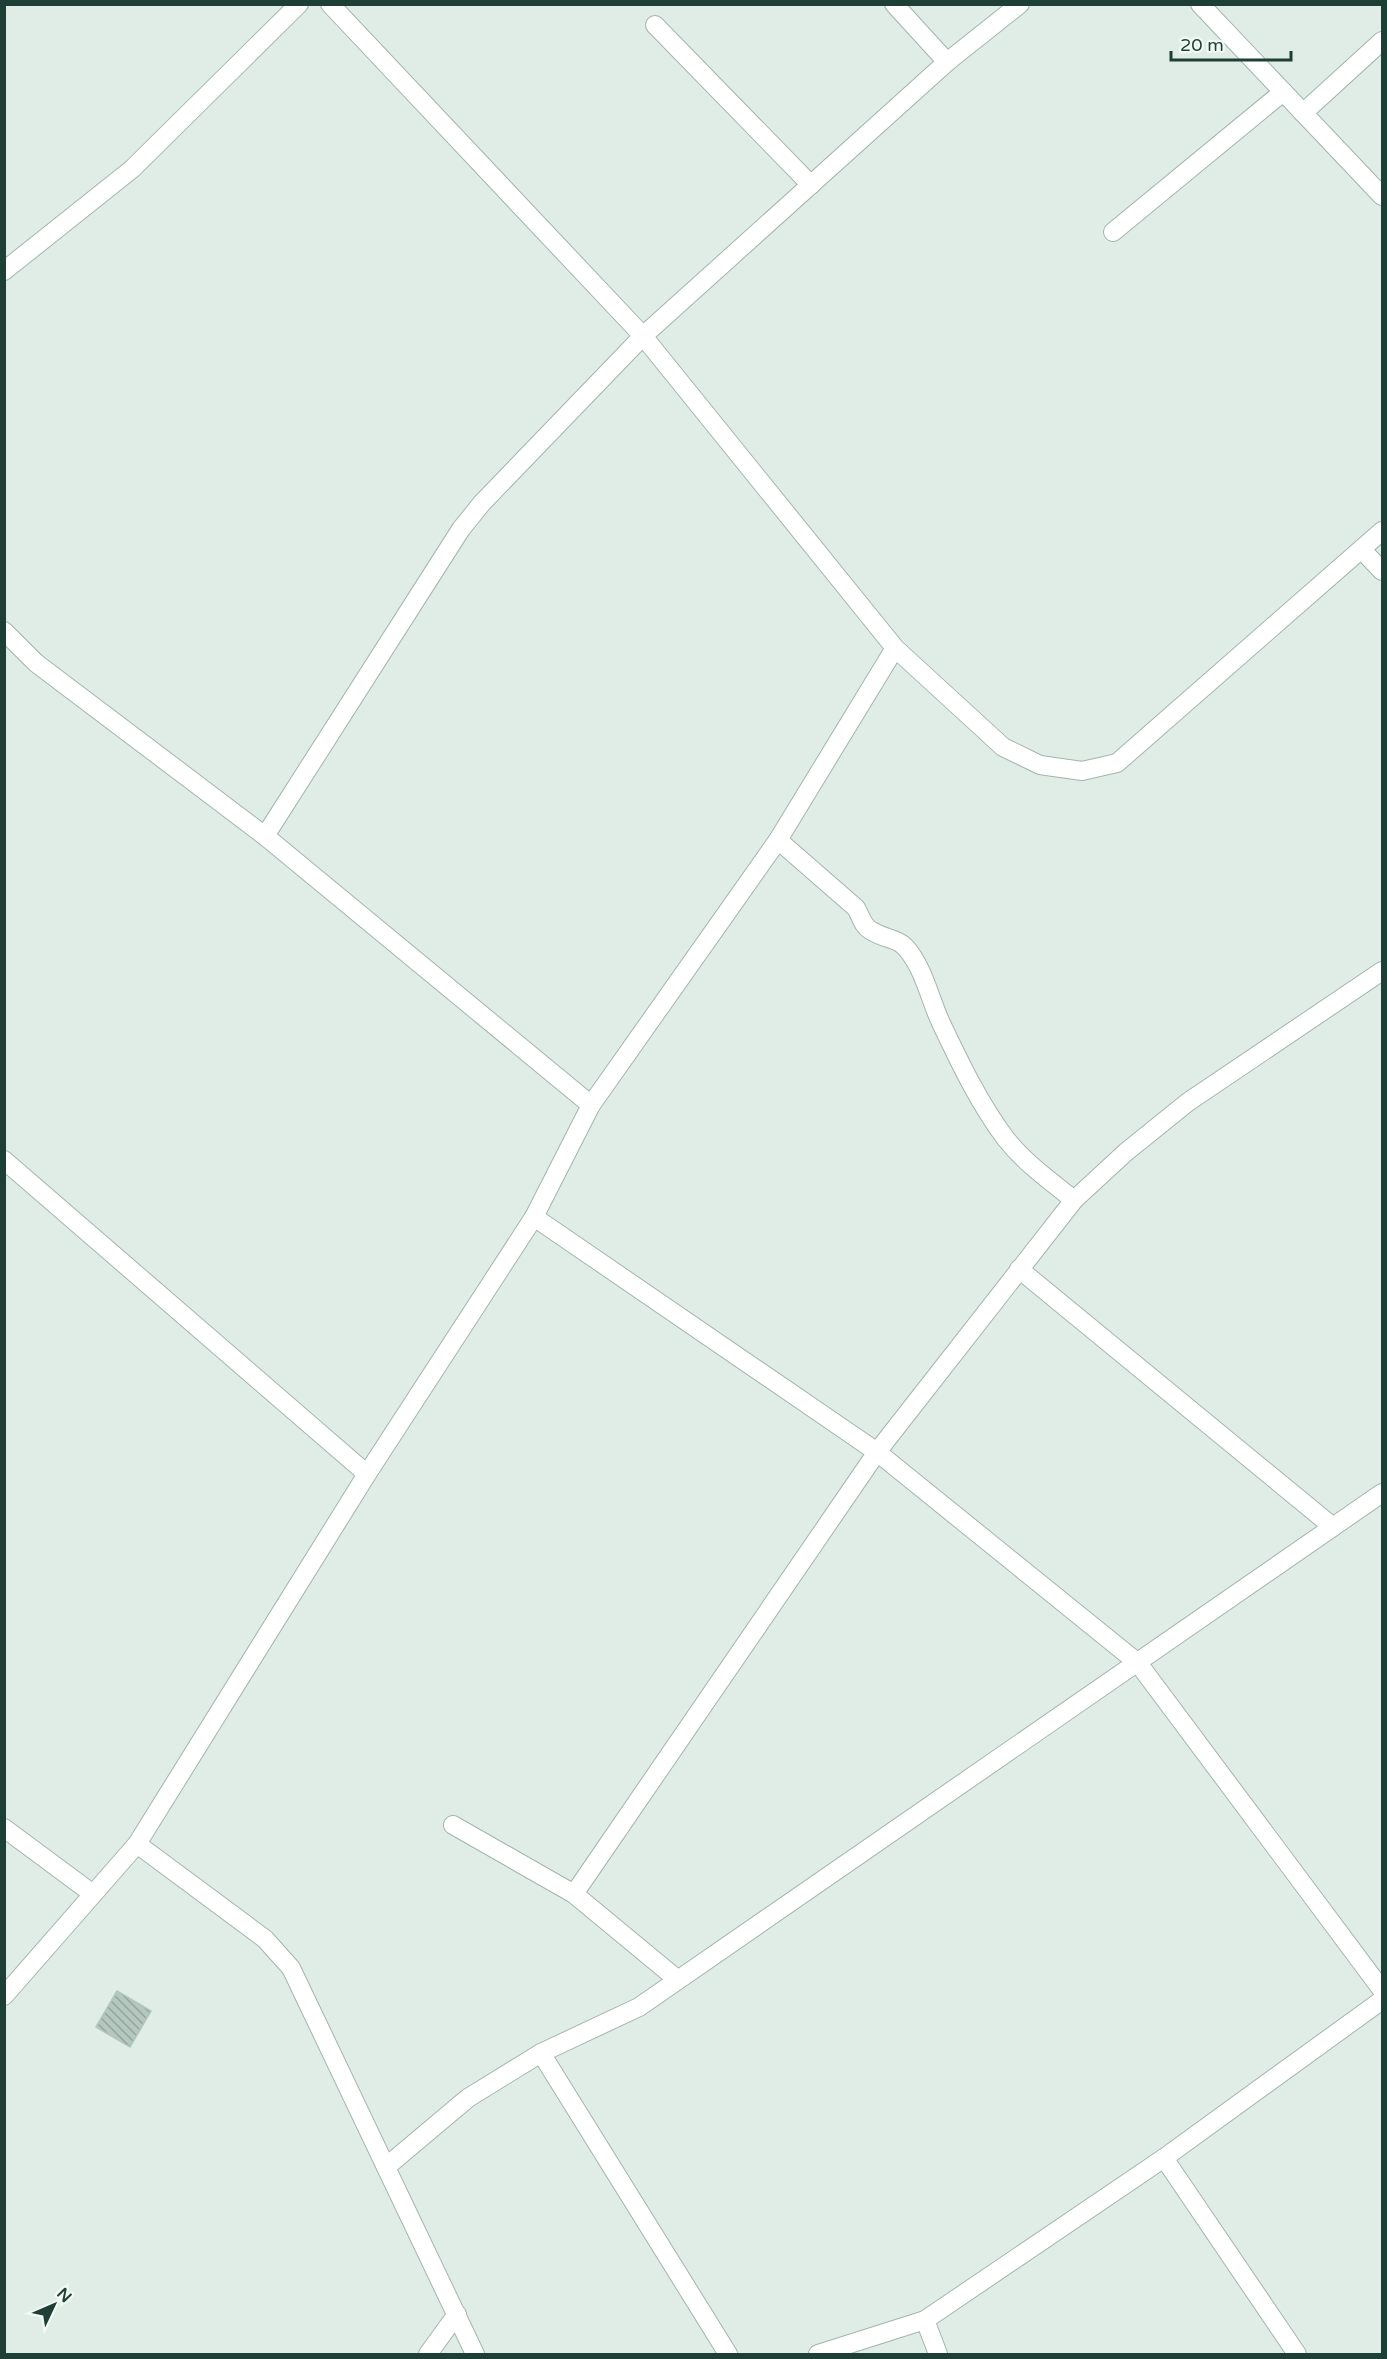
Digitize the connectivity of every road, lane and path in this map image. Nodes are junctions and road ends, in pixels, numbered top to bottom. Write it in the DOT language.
graph roads {
  1 [pos="299,4"];
  2 [pos="330,4"];
  3 [pos="894,4"];
  4 [pos="1020,4"];
  5 [pos="1200,4"];
  6 [pos="654,25"];
  7 [pos="1383,41"];
  8 [pos="947,62"];
  9 [pos="1283,92"];
  10 [pos="1304,113"];
  11 [pos="811,185"];
  12 [pos="1383,196"];
  13 [pos="1113,232"];
  14 [pos="4,271"];
  15 [pos="644,336"];
  16 [pos="1383,531"];
  17 [pos="1363,551"];
  18 [pos="1383,571"];
  19 [pos="4,631"];
  20 [pos="895,648"];
  21 [pos="266,836"];
  22 [pos="778,840"];
  23 [pos="1383,971"];
  24 [pos="591,1105"];
  25 [pos="4,1160"];
  26 [pos="1074,1200"];
  27 [pos="534,1217"];
  28 [pos="1019,1269"];
  29 [pos="877,1452"];
  30 [pos="367,1474"];
  31 [pos="1383,1493"];
  32 [pos="1333,1527"];
  33 [pos="1138,1663"];
  34 [pos="453,1825"];
  35 [pos="4,1828"];
  36 [pos="137,1844"];
  37 [pos="93,1894"];
  38 [pos="574,1894"];
  39 [pos="678,1980"];
  40 [pos="1383,1990"];
  41 [pos="4,1996"];
  42 [pos="1383,2000"];
  43 [pos="541,2053"];
  44 [pos="1164,2158"];
  45 [pos="386,2167"];
  46 [pos="457,2314"];
  47 [pos="925,2320"];
  48 [pos="428,2355"];
  49 [pos="475,2355"];
  50 [pos="728,2355"];
  51 [pos="818,2355"];
  52 [pos="938,2355"];
  53 [pos="1297,2355"];
  1 -- 14 [label="street"];
  2 -- 15 [label="street"];
  3 -- 8 [label="street"];
  4 -- 8 [label="street"];
  5 -- 9 [label="street"];
  6 -- 11 [label="street"];
  7 -- 10 [label="street"];
  8 -- 11 [label="street"];
  9 -- 10 [label="street"];
  9 -- 13 [label="street"];
  10 -- 12 [label="street"];
  11 -- 15 [label="street"];
  15 -- 20 [label="street"];
  15 -- 21 [label="street"];
  16 -- 17 [label="street"];
  17 -- 18 [label="street"];
  17 -- 20 [label="street"];
  19 -- 21 [label="street"];
  20 -- 22 [label="street"];
  21 -- 24 [label="street"];
  22 -- 24 [label="street"];
  22 -- 26 [label="street"];
  23 -- 26 [label="street"];
  24 -- 27 [label="street"];
  25 -- 30 [label="street"];
  26 -- 28 [label="street"];
  27 -- 29 [label="street"];
  27 -- 30 [label="street"];
  28 -- 29 [label="street"];
  28 -- 32 [label="street"];
  29 -- 33 [label="street"];
  29 -- 38 [label="street"];
  30 -- 36 [label="street"];
  31 -- 32 [label="street"];
  32 -- 33 [label="street"];
  33 -- 39 [label="street"];
  33 -- 40 [label="street"];
  34 -- 38 [label="street"];
  35 -- 37 [label="street"];
  36 -- 37 [label="street"];
  36 -- 45 [label="street"];
  37 -- 41 [label="street"];
  38 -- 39 [label="street"];
  39 -- 43 [label="street"];
  42 -- 44 [label="street"];
  43 -- 45 [label="street"];
  43 -- 50 [label="street"];
  44 -- 47 [label="street"];
  44 -- 53 [label="street"];
  45 -- 46 [label="street"];
  46 -- 48 [label="street"];
  46 -- 49 [label="street"];
  47 -- 51 [label="street"];
  47 -- 52 [label="street"];
}
